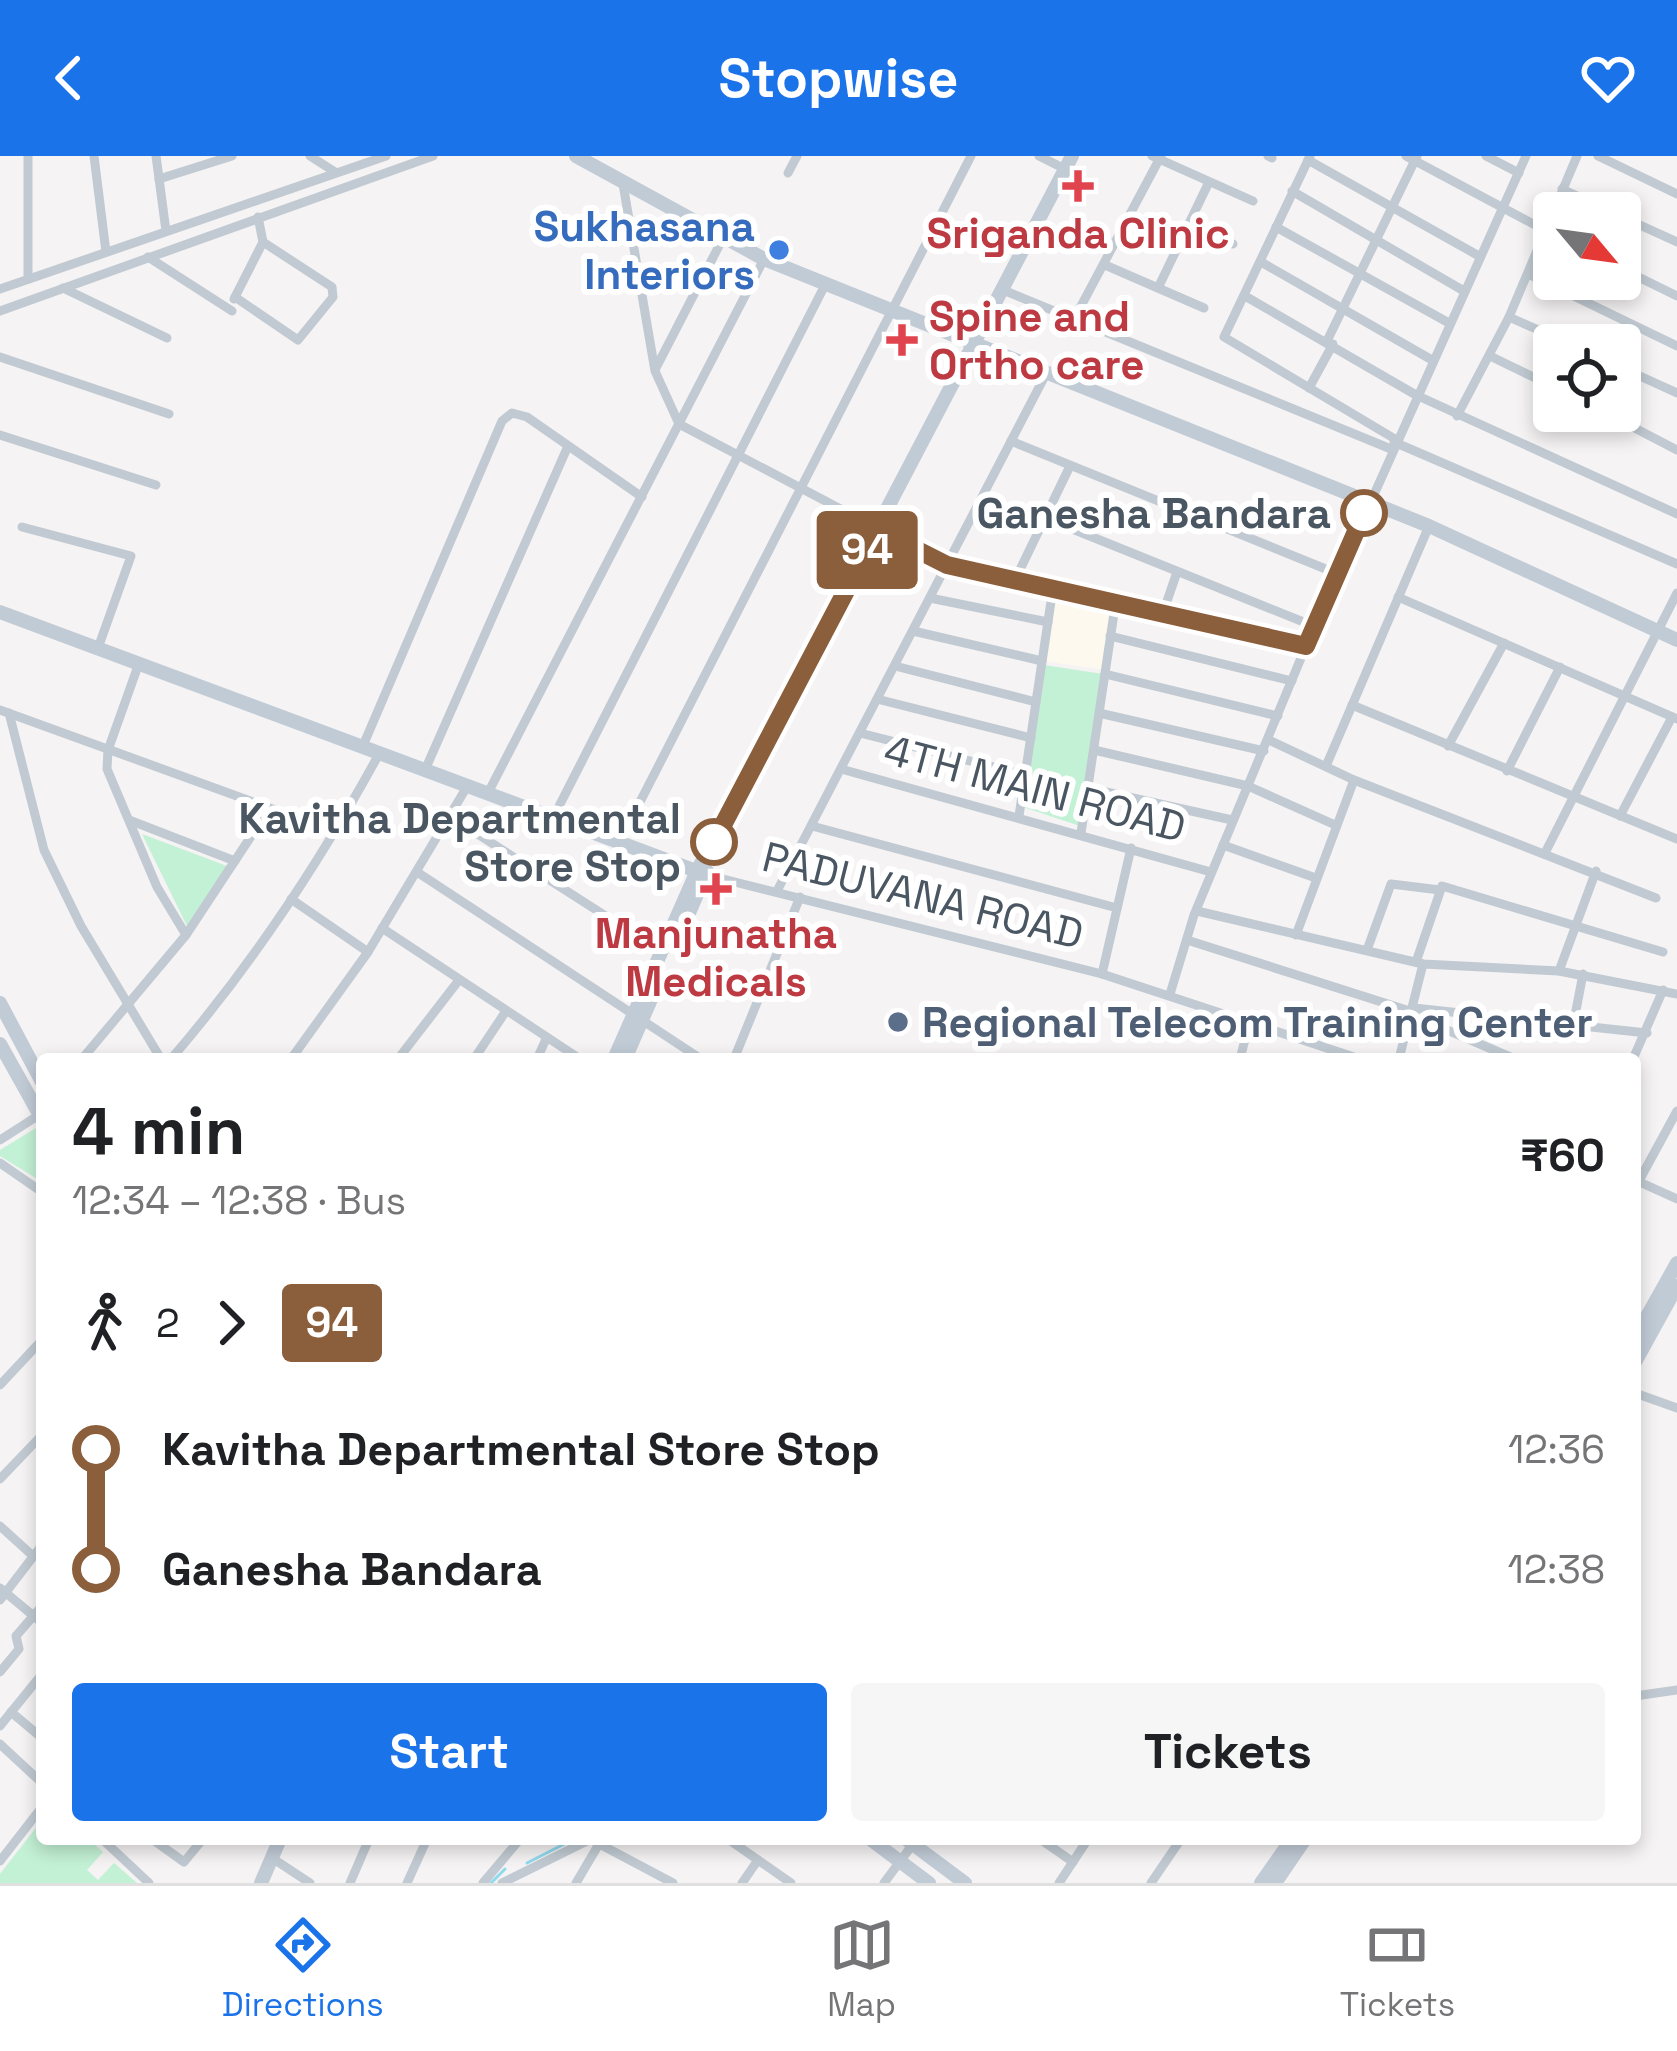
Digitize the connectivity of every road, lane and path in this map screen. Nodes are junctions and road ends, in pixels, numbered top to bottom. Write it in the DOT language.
graph roads {
  1 [pos="28,156"];
  2 [pos="94,156"];
  3 [pos="156,156"];
  4 [pos="230,156"];
  5 [pos="310,156"];
  6 [pos="386,156"];
  7 [pos="433,156"];
  8 [pos="576,156"];
  9 [pos="797,156"];
  10 [pos="971,156"];
  11 [pos="1040,156"];
  12 [pos="1486,156"];
  13 [pos="1526,156"];
  14 [pos="1576,156"];
  15 [pos="1598,156"];
  16 [pos="1158,157"];
  17 [pos="1309,158"];
  18 [pos="1412,158"];
  19 [pos="596,162"];
  20 [pos="1069,163"];
  21 [pos="337,173"];
  22 [pos="788,173"];
  23 [pos="1519,173"];
  24 [pos="159,179"];
  25 [pos="1210,182"];
  26 [pos="623,184"];
  27 [pos="1562,189"];
  28 [pos="1292,191"];
  29 [pos="1561,192"];
  30 [pos="1569,192"];
  31 [pos="1677,194"];
  32 [pos="1253,201"];
  33 [pos="1392,208"];
  34 [pos="1502,209"];
  35 [pos="258,218"];
  36 [pos="1533,224"];
  37 [pos="1641,225"];
  38 [pos="1189,227"];
  39 [pos="1276,227"];
  40 [pos="166,232"];
  41 [pos="722,240"];
  42 [pos="1376,240"];
  43 [pos="263,242"];
  44 [pos="1677,242"];
  45 [pos="1233,244"];
  46 [pos="106,252"];
  47 [pos="1479,256"];
  48 [pos="148,257"];
  49 [pos="764,260"];
  50 [pos="1261,262"];
  51 [pos="1105,265"];
  52 [pos="1533,265"];
  53 [pos="1360,273"];
  54 [pos="1528,274"];
  55 [pos="1641,278"];
  56 [pos="28,279"];
  57 [pos="825,285"];
  58 [pos="63,288"];
  59 [pos="1158,288"];
  60 [pos="0,289"];
  61 [pos="1003,290"];
  62 [pos="1464,291"];
  63 [pos="1245,296"];
  64 [pos="1677,296"];
  65 [pos="235,297"];
  66 [pos="1204,308"];
  67 [pos="1342,308"];
  68 [pos="0,311"];
  69 [pos="892,314"];
  70 [pos="1509,317"];
  71 [pos="1073,321"];
  72 [pos="1449,323"];
  73 [pos="1533,328"];
  74 [pos="167,338"];
  75 [pos="1330,342"];
  76 [pos="1677,346"];
  77 [pos="974,347"];
  78 [pos="1490,356"];
  79 [pos="0,357"];
  80 [pos="1432,360"];
  81 [pos="655,371"];
  82 [pos="1046,372"];
  83 [pos="1533,377"];
  84 [pos="1641,377"];
  85 [pos="1309,388"];
  86 [pos="1677,393"];
  87 [pos="1416,395"];
  88 [pos="169,413"];
  89 [pos="1457,416"];
  90 [pos="679,424"];
  91 [pos="1641,431"];
  92 [pos="0,435"];
  93 [pos="1011,441"];
  94 [pos="1393,443"];
  95 [pos="568,446"];
  96 [pos="1677,450"];
  97 [pos="738,458"];
  98 [pos="1070,466"];
  99 [pos="156,485"];
  100 [pos="802,488"];
  101 [pos="642,497"];
  102 [pos="1367,504"];
  103 [pos="1677,514"];
  104 [pos="1045,518"];
  105 [pos="1429,526"];
  106 [pos="22,527"];
  107 [pos="878,530"];
  108 [pos="131,556"];
  109 [pos="148,561"];
  110 [pos="1677,564"];
  111 [pos="947,565"];
  112 [pos="1178,572"];
  113 [pos="1338,574"];
  114 [pos="1015,580"];
  115 [pos="1053,587"];
  116 [pos="1677,593"];
  117 [pos="930,598"];
  118 [pos="1398,598"];
  119 [pos="1116,600"];
  120 [pos="1164,610"];
  121 [pos="0,612"];
  122 [pos="1048,622"];
  123 [pos="1316,627"];
  124 [pos="913,631"];
  125 [pos="1656,632"];
  126 [pos="1110,636"];
  127 [pos="1677,640"];
  128 [pos="1504,643"];
  129 [pos="1306,646"];
  130 [pos="98,650"];
  131 [pos="1042,661"];
  132 [pos="138,666"];
  133 [pos="895,666"];
  134 [pos="1560,668"];
  135 [pos="1105,674"];
  136 [pos="1292,681"];
  137 [pos="1624,697"];
  138 [pos="878,699"];
  139 [pos="1036,702"];
  140 [pos="1352,705"];
  141 [pos="4,712"];
  142 [pos="1100,713"];
  143 [pos="1279,716"];
  144 [pos="1675,718"];
  145 [pos="860,733"];
  146 [pos="1031,738"];
  147 [pos="1267,746"];
  148 [pos="1448,746"];
  149 [pos="362,748"];
  150 [pos="108,749"];
  151 [pos="1094,750"];
  152 [pos="379,754"];
  153 [pos="1326,766"];
  154 [pos="425,770"];
  155 [pos="841,770"];
  156 [pos="1507,771"];
  157 [pos="1025,775"];
  158 [pos="1354,780"];
  159 [pos="468,785"];
  160 [pos="1248,786"];
  161 [pos="1088,788"];
  162 [pos="489,791"];
  163 [pos="1569,798"];
  164 [pos="269,809"];
  165 [pos="554,816"];
  166 [pos="1019,816"];
  167 [pos="1619,816"];
  168 [pos="451,817"];
  169 [pos="129,820"];
  170 [pos="1232,820"];
  171 [pos="1333,824"];
  172 [pos="812,826"];
  173 [pos="336,832"];
  174 [pos="1081,833"];
  175 [pos="1677,838"];
  176 [pos="621,839"];
  177 [pos="1223,845"];
  178 [pos="1132,848"];
  179 [pos="1546,851"];
  180 [pos="235,861"];
  181 [pos="1596,871"];
  182 [pos="417,872"];
  183 [pos="1211,872"];
  184 [pos="702,873"];
  185 [pos="1313,877"];
  186 [pos="1440,890"];
  187 [pos="777,891"];
  188 [pos="800,897"];
  189 [pos="290,898"];
  190 [pos="1656,898"];
  191 [pos="1117,908"];
  192 [pos="1197,911"];
  193 [pos="1576,923"];
  194 [pos="382,928"];
  195 [pos="1296,934"];
  196 [pos="186,935"];
  197 [pos="1186,940"];
  198 [pos="1367,950"];
  199 [pos="368,952"];
  200 [pos="662,952"];
  201 [pos="1663,952"];
  202 [pos="1419,963"];
  203 [pos="1559,971"];
  204 [pos="1102,974"];
  205 [pos="1583,974"];
  206 [pos="459,980"];
  207 [pos="1664,990"];
  208 [pos="1170,994"];
  209 [pos="1677,994"];
  210 [pos="0,1003"];
  211 [pos="129,1006"];
  212 [pos="506,1012"];
  213 [pos="1413,1012"];
  214 [pos="637,1019"];
  215 [pos="1250,1020"];
  216 [pos="1574,1026"];
  217 [pos="1647,1033"];
  218 [pos="546,1039"];
  219 [pos="0,1044"];
  220 [pos="87,1053"];
  221 [pos="156,1053"];
  222 [pos="176,1053"];
  223 [pos="295,1053"];
  224 [pos="403,1053"];
  225 [pos="478,1053"];
  226 [pos="540,1053"];
  227 [pos="570,1053"];
  228 [pos="617,1053"];
  229 [pos="627,1053"];
  230 [pos="691,1053"];
  231 [pos="736,1053"];
  232 [pos="1242,1053"];
  233 [pos="1343,1053"];
  234 [pos="1401,1053"];
  235 [pos="1502,1053"];
  236 [pos="1636,1053"];
  237 [pos="36,1071"];
  238 [pos="36,1108"];
  239 [pos="1677,1111"];
  240 [pos="36,1120"];
  241 [pos="0,1140"];
  242 [pos="0,1163"];
  243 [pos="1641,1174"];
  244 [pos="1641,1185"];
  245 [pos="36,1188"];
  246 [pos="1677,1199"];
  247 [pos="1677,1263"];
  248 [pos="1677,1286"];
  249 [pos="1641,1324"];
  250 [pos="36,1346"];
  251 [pos="1641,1351"];
  252 [pos="0,1385"];
  253 [pos="1641,1395"];
  254 [pos="1677,1408"];
  255 [pos="36,1441"];
  256 [pos="0,1480"];
  257 [pos="0,1526"];
  258 [pos="36,1552"];
  259 [pos="33,1556"];
  260 [pos="2,1593"];
  261 [pos="36,1618"];
  262 [pos="36,1621"];
  263 [pos="0,1672"];
  264 [pos="36,1681"];
  265 [pos="1677,1690"];
  266 [pos="1641,1695"];
  267 [pos="11,1712"];
  268 [pos="0,1726"];
  269 [pos="36,1733"];
  270 [pos="0,1744"];
  271 [pos="36,1777"];
  272 [pos="36,1816"];
  273 [pos="108,1845"];
  274 [pos="160,1845"];
  275 [pos="198,1845"];
  276 [pos="277,1845"];
  277 [pos="366,1845"];
  278 [pos="424,1845"];
  279 [pos="515,1845"];
  280 [pos="582,1845"];
  281 [pos="590,1845"];
  282 [pos="601,1845"];
  283 [pos="737,1845"];
  284 [pos="879,1845"];
  285 [pos="909,1845"];
  286 [pos="918,1845"];
  287 [pos="1048,1845"];
  288 [pos="1084,1845"];
  289 [pos="1177,1845"];
  290 [pos="1288,1845"];
  291 [pos="1301,1845"];
  292 [pos="272,1858"];
  293 [pos="758,1860"];
  294 [pos="900,1860"];
  295 [pos="0,1861"];
  296 [pos="1072,1862"];
  297 [pos="509,1881"];
  298 [pos="149,1883"];
  299 [pos="261,1883"];
  300 [pos="310,1883"];
  301 [pos="350,1883"];
  302 [pos="407,1883"];
  303 [pos="482,1883"];
  304 [pos="576,1883"];
  305 [pos="673,1883"];
  306 [pos="742,1883"];
  307 [pos="791,1883"];
  308 [pos="884,1883"];
  309 [pos="929,1883"];
  310 [pos="965,1883"];
  311 [pos="1059,1883"];
  312 [pos="1150,1883"];
  313 [pos="1261,1883"];
  314 [pos="1274,1883"];
  1 -- 56 [label="street"];
  2 -- 46 [label="street"];
  3 -- 24 [label="street"];
  4 -- 24 [label="street"];
  5 -- 21 [label="street"];
  6 -- 21 [label="street"];
  7 -- 35 [label="street"];
  8 -- 19 [label="street"];
  9 -- 22 [label="street"];
  10 -- 69 [label="street"];
  11 -- 20 [label="street"];
  12 -- 23 [label="street"];
  13 -- 23 [label="street"];
  14 -- 27 [label="street"];
  15 -- 31 [label="street"];
  16 -- 25 [label="street"];
  16 -- 51 [label="street"];
  17 -- 28 [label="street"];
  17 -- 33 [label="street"];
  18 -- 33 [label="street"];
  18 -- 34 [label="street"];
  19 -- 26 [label="street"];
  20 -- 61 [label="street"];
  21 -- 40 [label="street"];
  23 -- 34 [label="street"];
  24 -- 40 [label="street"];
  25 -- 32 [label="street"];
  25 -- 38 [label="street"];
  26 -- 41 [label="street"];
  26 -- 81 [label="street"];
  27 -- 29 [label="street"];
  27 -- 30 [label="street"];
  28 -- 39 [label="street"];
  28 -- 42 [label="street"];
  33 -- 42 [label="street"];
  33 -- 47 [label="street"];
  34 -- 36 [label="street"];
  34 -- 47 [label="street"];
  35 -- 43 [label="street"];
  35 -- 48 [label="street"];
  37 -- 44 [label="street"];
  38 -- 45 [label="street"];
  38 -- 59 [label="street"];
  39 -- 50 [label="street"];
  39 -- 53 [label="street"];
  40 -- 46 [label="street"];
  41 -- 49 [label="street"];
  41 -- 81 [label="street"];
  42 -- 53 [label="street"];
  42 -- 62 [label="street"];
  43 -- 65 [label="street"];
  43 -- 65 [label="street"];
  46 -- 56 [label="street"];
  47 -- 62 [label="street"];
  48 -- 58 [label="street"];
  48 -- 65 [label="street"];
  49 -- 57 [label="street"];
  49 -- 90 [label="street"];
  50 -- 63 [label="street"];
  50 -- 67 [label="street"];
  51 -- 59 [label="street"];
  51 -- 71 [label="street"];
  52 -- 54 [label="street"];
  53 -- 67 [label="street"];
  53 -- 72 [label="street"];
  54 -- 70 [label="street"];
  54 -- 76 [label="street"];
  55 -- 64 [label="street"];
  56 -- 60 [label="street"];
  57 -- 69 [label="street"];
  57 -- 97 [label="street"];
  58 -- 68 [label="street"];
  58 -- 74 [label="street"];
  59 -- 66 [label="street"];
  61 -- 71 [label="street"];
  61 -- 77 [label="street"];
  62 -- 72 [label="street"];
  63 -- 75 [label="street"];
  63 -- 85 [label="street"];
  67 -- 75 [label="street"];
  67 -- 80 [label="street"];
  69 -- 77 [label="street"];
  69 -- 100 [label="street"];
  70 -- 73 [label="street"];
  70 -- 78 [label="street"];
  71 -- 94 [label="street"];
  72 -- 80 [label="street"];
  75 -- 85 [label="street"];
  75 -- 87 [label="street"];
  77 -- 82 [label="street"];
  77 -- 107 [label="street"];
  78 -- 83 [label="street"];
  78 -- 89 [label="street"];
  79 -- 88 [label="street"];
  80 -- 87 [label="street"];
  81 -- 90 [label="street"];
  82 -- 93 [label="street"];
  82 -- 102 [label="street"];
  84 -- 86 [label="street"];
  85 -- 94 [label="street"];
  87 -- 89 [label="street"];
  87 -- 94 [label="street"];
  89 -- 103 [label="street"];
  90 -- 97 [label="street"];
  90 -- 101 [label="street"];
  91 -- 96 [label="street"];
  92 -- 99 [label="street"];
  93 -- 98 [label="street"];
  93 -- 111 [label="street"];
  94 -- 102 [label="street"];
  94 -- 110 [label="street"];
  95 -- 101 [label="street"];
  95 -- 149 [label="street"];
  95 -- 154 [label="street"];
  97 -- 100 [label="street"];
  97 -- 165 [label="street"];
  98 -- 104 [label="street"];
  98 -- 113 [label="street"];
  100 -- 107 [label="street"];
  100 -- 176 [label="street"];
  101 -- 162 [label="street"];
  102 -- 105 [label="street"];
  102 -- 113 [label="street"];
  104 -- 112 [label="street"];
  104 -- 114 [label="street"];
  105 -- 118 [label="street"];
  105 -- 125 [label="street"];
  106 -- 108 [label="street"];
  107 -- 111 [label="street"];
  107 -- 184 [label="street"];
  108 -- 109 [label="street"];
  108 -- 130 [label="street"];
  111 -- 114 [label="street"];
  111 -- 117 [label="street"];
  112 -- 120 [label="street"];
  112 -- 123 [label="street"];
  113 -- 123 [label="street"];
  114 -- 115 [label="street"];
  115 -- 119 [label="street"];
  115 -- 122 [label="street"];
  116 -- 125 [label="street"];
  117 -- 122 [label="street"];
  117 -- 124 [label="street"];
  118 -- 128 [label="street"];
  118 -- 140 [label="street"];
  119 -- 120 [label="street"];
  119 -- 126 [label="street"];
  120 -- 129 [label="street"];
  121 -- 130 [label="street, PADUVANA ROAD"];
  122 -- 131 [label="street"];
  123 -- 129 [label="street"];
  124 -- 131 [label="street"];
  124 -- 133 [label="street"];
  125 -- 127 [label="street"];
  125 -- 137 [label="street"];
  126 -- 135 [label="street"];
  126 -- 136 [label="street"];
  128 -- 134 [label="street"];
  128 -- 148 [label="street"];
  129 -- 136 [label="street"];
  130 -- 132 [label="street, PADUVANA ROAD"];
  131 -- 139 [label="street"];
  132 -- 149 [label="street, PADUVANA ROAD"];
  132 -- 150 [label="street"];
  133 -- 138 [label="street"];
  133 -- 139 [label="street"];
  134 -- 137 [label="street"];
  134 -- 156 [label="street"];
  135 -- 142 [label="street"];
  135 -- 143 [label="street"];
  136 -- 143 [label="street"];
  137 -- 144 [label="street"];
  137 -- 163 [label="street"];
  138 -- 145 [label="street"];
  138 -- 146 [label="street"];
  139 -- 146 [label="street"];
  140 -- 148 [label="street"];
  140 -- 153 [label="street"];
  141 -- 150 [label="street"];
  141 -- 211 [label="street"];
  142 -- 147 [label="street"];
  142 -- 151 [label="street"];
  143 -- 147 [label="street"];
  144 -- 167 [label="street"];
  145 -- 155 [label="street"];
  145 -- 157 [label="street"];
  146 -- 157 [label="street"];
  147 -- 153 [label="street"];
  147 -- 160 [label="street"];
  148 -- 156 [label="street"];
  149 -- 152 [label="street, PADUVANA ROAD"];
  150 -- 164 [label="street"];
  150 -- 169 [label="street"];
  151 -- 160 [label="street"];
  151 -- 161 [label="street"];
  152 -- 154 [label="street, PADUVANA ROAD"];
  152 -- 173 [label="street"];
  153 -- 158 [label="street"];
  154 -- 159 [label="street, PADUVANA ROAD"];
  155 -- 166 [label="street, 4TH MAIN ROAD"];
  155 -- 172 [label="street"];
  156 -- 163 [label="street"];
  157 -- 166 [label="street"];
  158 -- 171 [label="street"];
  158 -- 179 [label="street"];
  159 -- 162 [label="street, PADUVANA ROAD"];
  159 -- 168 [label="street"];
  160 -- 170 [label="street"];
  160 -- 171 [label="street"];
  161 -- 170 [label="street"];
  161 -- 174 [label="street"];
  162 -- 165 [label="street, PADUVANA ROAD"];
  163 -- 167 [label="street"];
  163 -- 179 [label="street"];
  164 -- 173 [label="street"];
  164 -- 180 [label="street"];
  165 -- 176 [label="street, PADUVANA ROAD"];
  166 -- 174 [label="street, 4TH MAIN ROAD"];
  167 -- 175 [label="street"];
  168 -- 182 [label="street"];
  168 -- 200 [label="street"];
  169 -- 180 [label="street"];
  169 -- 196 [label="street"];
  170 -- 177 [label="street"];
  171 -- 185 [label="street"];
  172 -- 187 [label="street"];
  172 -- 191 [label="street"];
  173 -- 189 [label="street"];
  174 -- 178 [label="street, 4TH MAIN ROAD"];
  176 -- 184 [label="street, PADUVANA ROAD"];
  177 -- 183 [label="street"];
  177 -- 185 [label="street"];
  178 -- 183 [label="street, 4TH MAIN ROAD"];
  178 -- 191 [label="street"];
  179 -- 181 [label="street"];
  180 -- 196 [label="street"];
  181 -- 190 [label="street"];
  181 -- 193 [label="street"];
  182 -- 194 [label="street"];
  182 -- 214 [label="street"];
  183 -- 192 [label="street"];
  184 -- 187 [label="street, PADUVANA ROAD"];
  184 -- 200 [label="street"];
  184 -- 214 [label="street"];
  185 -- 195 [label="street"];
  186 -- 193 [label="street"];
  186 -- 198 [label="street"];
  186 -- 202 [label="street"];
  187 -- 188 [label="street, PADUVANA ROAD"];
  188 -- 204 [label="street, PADUVANA ROAD"];
  188 -- 231 [label="street"];
  189 -- 199 [label="street"];
  189 -- 222 [label="street"];
  191 -- 204 [label="street"];
  192 -- 195 [label="street"];
  192 -- 197 [label="street"];
  193 -- 201 [label="street"];
  193 -- 203 [label="street"];
  194 -- 199 [label="street"];
  194 -- 206 [label="street"];
  195 -- 198 [label="street"];
  196 -- 211 [label="street"];
  197 -- 208 [label="street"];
  197 -- 213 [label="street"];
  198 -- 202 [label="street"];
  199 -- 223 [label="street"];
  200 -- 214 [label="street"];
  202 -- 203 [label="street"];
  202 -- 213 [label="street"];
  203 -- 205 [label="street"];
  204 -- 208 [label="street, PADUVANA ROAD"];
  205 -- 207 [label="street"];
  205 -- 216 [label="street"];
  206 -- 212 [label="street"];
  206 -- 224 [label="street"];
  207 -- 209 [label="street"];
  207 -- 217 [label="street"];
  208 -- 215 [label="street, PADUVANA ROAD"];
  210 -- 237 [label="street"];
  211 -- 220 [label="street"];
  211 -- 221 [label="street"];
  212 -- 218 [label="street"];
  212 -- 225 [label="street"];
  213 -- 216 [label="street"];
  213 -- 234 [label="street"];
  213 -- 235 [label="street"];
  214 -- 228 [label="street"];
  214 -- 229 [label="street"];
  214 -- 230 [label="street"];
  215 -- 232 [label="street"];
  215 -- 233 [label="street, PADUVANA ROAD"];
  216 -- 217 [label="street"];
  217 -- 236 [label="street"];
  218 -- 226 [label="street"];
  218 -- 227 [label="street"];
  219 -- 238 [label="street"];
  239 -- 243 [label="street"];
  240 -- 241 [label="street"];
  242 -- 245 [label="street"];
  244 -- 246 [label="street"];
  247 -- 249 [label="street"];
  248 -- 251 [label="street"];
  250 -- 252 [label="street"];
  253 -- 254 [label="street"];
  255 -- 256 [label="street"];
  257 -- 259 [label="street"];
  258 -- 259 [label="street"];
  259 -- 260 [label="street"];
  260 -- 261 [label="street"];
  262 -- 263 [label="street"];
  264 -- 267 [label="street"];
  265 -- 266 [label="street"];
  267 -- 268 [label="street"];
  267 -- 269 [label="street"];
  270 -- 271 [label="street"];
  272 -- 295 [label="street"];
  273 -- 298 [label="street"];
  274 -- 275 [label="street"];
  276 -- 292 [label="street"];
  277 -- 301 [label="street"];
  278 -- 302 [label="street"];
  279 -- 303 [label="street"];
  280 -- 297 [label="street"];
  281 -- 304 [label="street"];
  282 -- 305 [label="street"];
  283 -- 293 [label="street"];
  284 -- 294 [label="street"];
  285 -- 294 [label="street"];
  286 -- 310 [label="street"];
  287 -- 296 [label="street"];
  288 -- 296 [label="street"];
  289 -- 312 [label="street"];
  290 -- 313 [label="street"];
  291 -- 314 [label="street"];
  292 -- 299 [label="street"];
  292 -- 300 [label="street"];
  293 -- 306 [label="street"];
  293 -- 307 [label="street"];
  294 -- 308 [label="street"];
  294 -- 309 [label="street"];
  296 -- 311 [label="street"];
}
